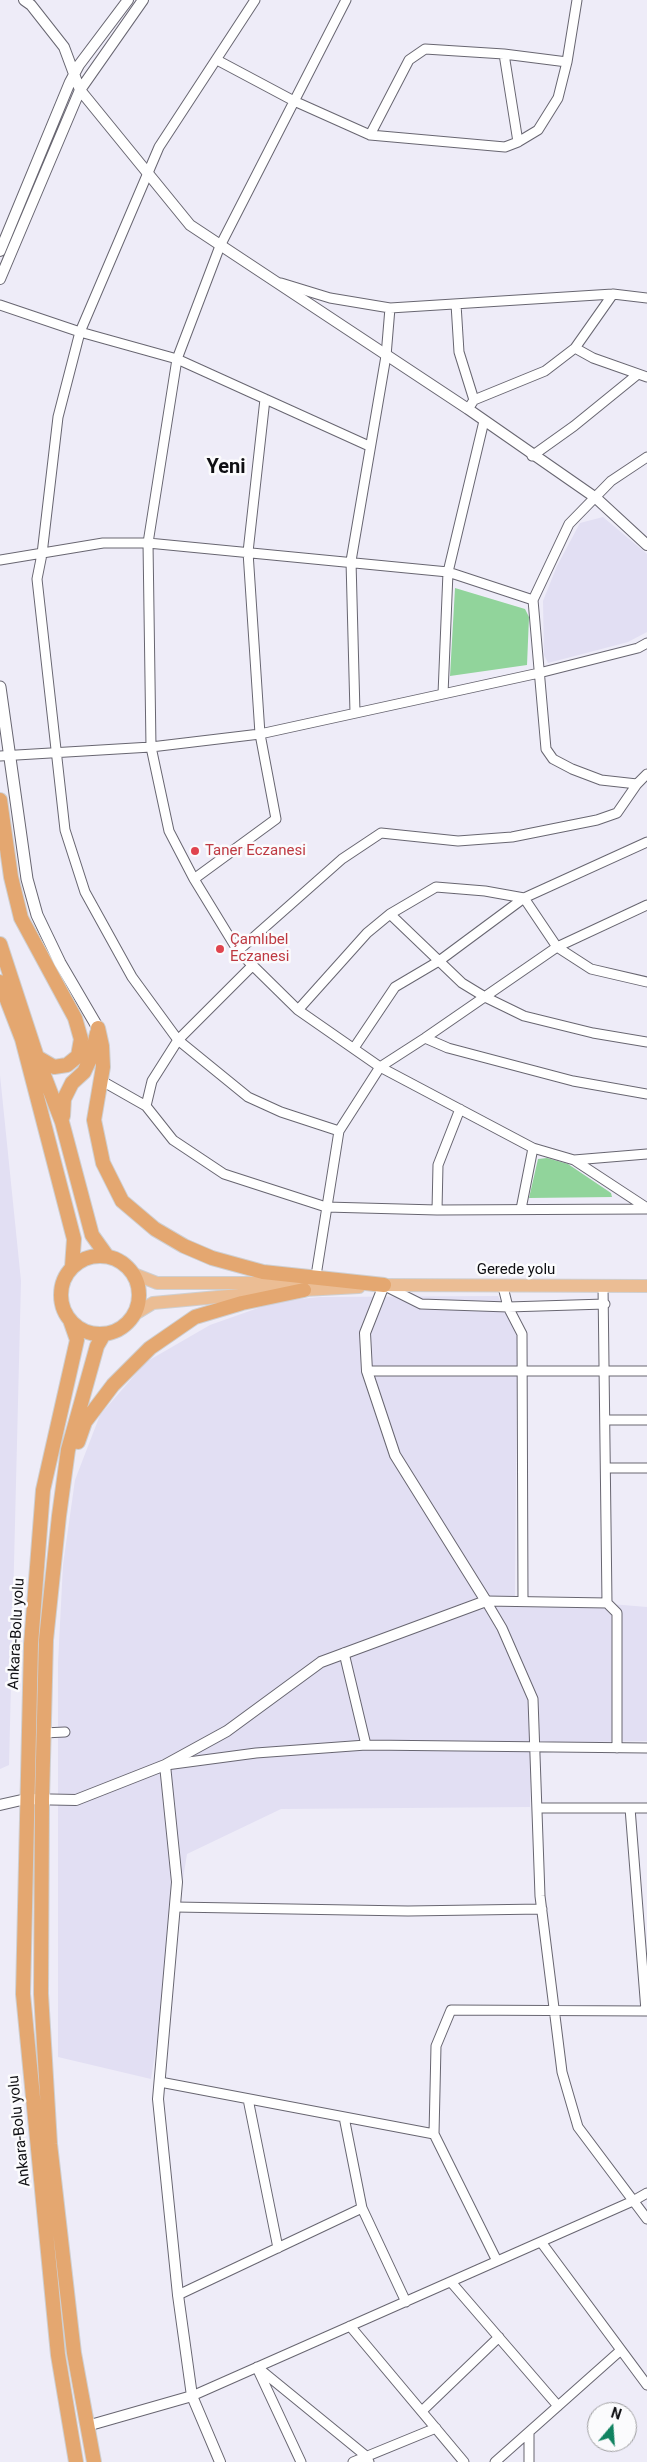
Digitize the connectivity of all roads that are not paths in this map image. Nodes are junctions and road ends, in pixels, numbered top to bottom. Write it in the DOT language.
graph roads {
  1 [pos="24,0"];
  2 [pos="128,0"];
  3 [pos="143,0"];
  4 [pos="255,0"];
  5 [pos="346,0"];
  6 [pos="577,0"];
  7 [pos="504,54"];
  8 [pos="217,60"];
  9 [pos="568,62"];
  10 [pos="75,72"];
  11 [pos="80,90"];
  12 [pos="294,101"];
  13 [pos="370,135"];
  14 [pos="518,142"];
  15 [pos="147,173"];
  16 [pos="220,246"];
  17 [pos="0,251"];
  18 [pos="0,278"];
  19 [pos="273,280"];
  20 [pos="613,294"];
  21 [pos="647,298"];
  22 [pos="456,304"];
  23 [pos="0,305"];
  24 [pos="390,308"];
  25 [pos="80,332"];
  26 [pos="575,348"];
  27 [pos="386,356"];
  28 [pos="178,359"];
  29 [pos="642,375"];
  30 [pos="265,399"];
  31 [pos="471,404"];
  32 [pos="484,421"];
  33 [pos="369,446"];
  34 [pos="532,456"];
  35 [pos="647,457"];
  36 [pos="596,498"];
  37 [pos="148,543"];
  38 [pos="647,544"];
  39 [pos="248,552"];
  40 [pos="42,554"];
  41 [pos="0,560"];
  42 [pos="351,561"];
  43 [pos="448,572"];
  44 [pos="533,600"];
  45 [pos="647,643"];
  46 [pos="539,673"];
  47 [pos="0,687"];
  48 [pos="443,694"];
  49 [pos="355,713"];
  50 [pos="260,734"];
  51 [pos="151,747"];
  52 [pos="57,752"];
  53 [pos="5,756"];
  54 [pos="647,774"];
  55 [pos="637,784"];
  56 [pos="0,800"];
  57 [pos="647,842"];
  58 [pos="194,879"];
  59 [pos="524,898"];
  60 [pos="647,905"];
  61 [pos="390,914"];
  62 [pos="0,944"];
  63 [pos="557,947"];
  64 [pos="238,951"];
  65 [pos="439,961"];
  66 [pos="253,964"];
  67 [pos="0,982"];
  68 [pos="647,982"];
  69 [pos="485,997"];
  70 [pos="0,1006"];
  71 [pos="298,1010"];
  72 [pos="98,1028"];
  73 [pos="425,1038"];
  74 [pos="22,1039"];
  75 [pos="178,1040"];
  76 [pos="647,1042"];
  77 [pos="354,1048"];
  78 [pos="37,1057"];
  79 [pos="380,1067"];
  80 [pos="102,1081"];
  81 [pos="647,1094"];
  82 [pos="146,1106"];
  83 [pos="460,1109"];
  84 [pos="62,1122"];
  85 [pos="339,1131"];
  86 [pos="532,1148"];
  87 [pos="647,1154"];
  88 [pos="574,1160"];
  89 [pos="326,1207"];
  90 [pos="647,1208"];
  91 [pos="521,1209"];
  92 [pos="437,1210"];
  93 [pos="107,1256"];
  94 [pos="72,1267"];
  95 [pos="134,1274"];
  96 [pos="312,1285"];
  97 [pos="384,1286"];
  98 [pos="603,1286"];
  99 [pos="647,1286"];
  100 [pos="503,1287"];
  101 [pos="604,1304"];
  102 [pos="508,1307"];
  103 [pos="135,1314"];
  104 [pos="70,1320"];
  105 [pos="104,1334"];
  106 [pos="647,1370"];
  107 [pos="367,1371"];
  108 [pos="522,1371"];
  109 [pos="606,1371"];
  110 [pos="606,1420"];
  111 [pos="647,1420"];
  112 [pos="606,1468"];
  113 [pos="647,1468"];
  114 [pos="64,1480"];
  115 [pos="523,1600"];
  116 [pos="486,1601"];
  117 [pos="607,1603"];
  118 [pos="344,1653"];
  119 [pos="65,1732"];
  120 [pos="44,1733"];
  121 [pos="366,1745"];
  122 [pos="535,1748"];
  123 [pos="617,1748"];
  124 [pos="647,1748"];
  125 [pos="164,1765"];
  126 [pos="26,1799"];
  127 [pos="42,1800"];
  128 [pos="0,1805"];
  129 [pos="537,1808"];
  130 [pos="630,1808"];
  131 [pos="647,1808"];
  132 [pos="174,1907"];
  133 [pos="542,1909"];
  134 [pos="554,2009"];
  135 [pos="646,2011"];
  136 [pos="160,2082"];
  137 [pos="248,2099"];
  138 [pos="344,2117"];
  139 [pos="434,2134"];
  140 [pos="647,2193"];
  141 [pos="634,2201"];
  142 [pos="362,2208"];
  143 [pos="647,2219"];
  144 [pos="541,2242"];
  145 [pos="278,2248"];
  146 [pos="497,2261"];
  147 [pos="450,2282"];
  148 [pos="178,2295"];
  149 [pos="406,2302"];
  150 [pos="350,2326"];
  151 [pos="498,2337"];
  152 [pos="621,2350"];
  153 [pos="257,2367"];
  154 [pos="647,2384"];
  155 [pos="192,2396"];
  156 [pos="558,2406"];
  157 [pos="422,2411"];
  158 [pos="87,2426"];
  159 [pos="436,2428"];
  160 [pos="529,2432"];
  161 [pos="368,2459"];
  162 [pos="76,2462"];
  163 [pos="94,2462"];
  164 [pos="220,2462"];
  165 [pos="301,2462"];
  166 [pos="353,2462"];
  167 [pos="464,2462"];
  168 [pos="495,2462"];
  169 [pos="529,2462"];
  1 -- 10 [label="street"];
  2 -- 10 [label="street"];
  3 -- 11 [label="street"];
  4 -- 8 [label="street"];
  5 -- 12 [label="street"];
  6 -- 9 [label="street"];
  7 -- 9 [label="street"];
  7 -- 13 [label="street"];
  7 -- 14 [label="street"];
  8 -- 12 [label="street"];
  8 -- 15 [label="street"];
  9 -- 14 [label="street"];
  10 -- 11 [label="street"];
  10 -- 17 [label="street"];
  11 -- 15 [label="street"];
  11 -- 18 [label="street"];
  12 -- 13 [label="street"];
  12 -- 16 [label="street"];
  13 -- 14 [label="street"];
  15 -- 16 [label="street"];
  15 -- 25 [label="street"];
  16 -- 19 [label="street"];
  16 -- 28 [label="street"];
  19 -- 24 [label="street"];
  19 -- 27 [label="street"];
  20 -- 21 [label="street"];
  20 -- 22 [label="street"];
  20 -- 26 [label="street"];
  22 -- 24 [label="street"];
  22 -- 31 [label="street"];
  23 -- 25 [label="street"];
  24 -- 27 [label="street"];
  25 -- 28 [label="street"];
  25 -- 40 [label="street"];
  26 -- 29 [label="street"];
  26 -- 31 [label="street"];
  27 -- 31 [label="street"];
  27 -- 33 [label="street"];
  28 -- 30 [label="street"];
  28 -- 37 [label="street"];
  29 -- 34 [label="street"];
  30 -- 33 [label="street"];
  30 -- 39 [label="street"];
  31 -- 32 [label="street"];
  32 -- 34 [label="street"];
  32 -- 43 [label="street"];
  33 -- 42 [label="street"];
  34 -- 36 [label="street"];
  35 -- 36 [label="street"];
  36 -- 38 [label="street"];
  36 -- 44 [label="street"];
  37 -- 39 [label="street"];
  37 -- 40 [label="street"];
  37 -- 51 [label="street"];
  39 -- 42 [label="street"];
  39 -- 50 [label="street"];
  40 -- 41 [label="street"];
  40 -- 52 [label="street"];
  42 -- 43 [label="street"];
  42 -- 49 [label="street"];
  43 -- 44 [label="street"];
  43 -- 48 [label="street"];
  44 -- 46 [label="street"];
  45 -- 46 [label="street"];
  46 -- 48 [label="street"];
  46 -- 55 [label="street"];
  47 -- 53 [label="main road"];
  48 -- 49 [label="street"];
  49 -- 50 [label="street"];
  50 -- 51 [label="street"];
  50 -- 58 [label="street"];
  51 -- 52 [label="street"];
  51 -- 58 [label="street"];
  52 -- 53 [label="street"];
  52 -- 75 [label="street"];
  53 -- 72 [label="main road"];
  54 -- 55 [label="street"];
  55 -- 64 [label="street"];
  56 -- 78 [label="highway"];
  57 -- 59 [label="street"];
  58 -- 64 [label="street"];
  59 -- 61 [label="street"];
  59 -- 63 [label="street"];
  59 -- 65 [label="street"];
  60 -- 63 [label="street"];
  61 -- 65 [label="street"];
  61 -- 71 [label="street"];
  62 -- 78 [label="highway"];
  63 -- 68 [label="street"];
  63 -- 69 [label="street"];
  64 -- 66 [label="street"];
  65 -- 69 [label="street"];
  65 -- 77 [label="street"];
  66 -- 71 [label="street"];
  66 -- 75 [label="street"];
  67 -- 74 [label="highway"];
  69 -- 73 [label="street"];
  69 -- 76 [label="street"];
  70 -- 74 [label="highway"];
  71 -- 77 [label="street"];
  72 -- 80 [label="highway"];
  72 -- 84 [label="highway"];
  73 -- 79 [label="street"];
  73 -- 81 [label="street"];
  74 -- 94 [label="highway"];
  75 -- 82 [label="street"];
  75 -- 85 [label="street"];
  77 -- 79 [label="street"];
  78 -- 84 [label="highway"];
  79 -- 83 [label="street"];
  79 -- 85 [label="street"];
  80 -- 82 [label="street"];
  80 -- 96 [label="highway"];
  82 -- 89 [label="street"];
  83 -- 86 [label="street"];
  83 -- 92 [label="street"];
  84 -- 93 [label="highway"];
  85 -- 89 [label="street"];
  86 -- 88 [label="street"];
  86 -- 91 [label="street"];
  87 -- 88 [label="street"];
  88 -- 90 [label="street"];
  89 -- 92 [label="street"];
  89 -- 96 [label="street"];
  90 -- 91 [label="street"];
  91 -- 92 [label="street"];
  93 -- 94 [label="highway"];
  93 -- 95 [label="highway"];
  94 -- 104 [label="highway"];
  95 -- 96 [label="main road"];
  95 -- 103 [label="highway"];
  96 -- 97 [label="highway"];
  96 -- 103 [label="main road"];
  96 -- 114 [label="highway"];
  97 -- 100 [label="main road, Gerede yolu"];
  97 -- 102 [label="street"];
  97 -- 107 [label="street"];
  98 -- 99 [label="main road, Gerede yolu"];
  98 -- 100 [label="main road, Gerede yolu"];
  98 -- 101 [label="street"];
  100 -- 102 [label="street"];
  101 -- 102 [label="street"];
  101 -- 109 [label="street"];
  102 -- 108 [label="street"];
  103 -- 105 [label="highway"];
  104 -- 105 [label="highway"];
  104 -- 126 [label="highway, Ankara-Bolu yolu"];
  105 -- 114 [label="highway, Ankara-Bolu yolu"];
  106 -- 109 [label="street"];
  107 -- 108 [label="street"];
  107 -- 116 [label="street"];
  108 -- 109 [label="street"];
  108 -- 115 [label="street"];
  109 -- 110 [label="street"];
  110 -- 111 [label="street"];
  110 -- 112 [label="street"];
  112 -- 113 [label="street"];
  112 -- 117 [label="street"];
  114 -- 120 [label="highway, Ankara-Bolu yolu"];
  115 -- 116 [label="street"];
  115 -- 117 [label="street"];
  116 -- 118 [label="street"];
  116 -- 122 [label="street"];
  117 -- 123 [label="street"];
  118 -- 121 [label="street"];
  118 -- 125 [label="street"];
  119 -- 120 [label="street"];
  120 -- 127 [label="highway, Ankara-Bolu yolu"];
  121 -- 122 [label="street"];
  121 -- 125 [label="street"];
  122 -- 123 [label="street"];
  122 -- 129 [label="street"];
  123 -- 124 [label="street"];
  125 -- 127 [label="street"];
  125 -- 132 [label="street"];
  126 -- 127 [label="street"];
  126 -- 128 [label="street"];
  126 -- 162 [label="highway, Ankara-Bolu yolu"];
  127 -- 158 [label="highway, Ankara-Bolu yolu"];
  129 -- 130 [label="street"];
  129 -- 133 [label="street"];
  130 -- 131 [label="street"];
  130 -- 135 [label="street"];
  132 -- 133 [label="street"];
  132 -- 136 [label="street"];
  133 -- 134 [label="street"];
  134 -- 135 [label="street"];
  134 -- 139 [label="street"];
  134 -- 141 [label="street"];
  136 -- 137 [label="street"];
  136 -- 148 [label="street"];
  137 -- 138 [label="street"];
  137 -- 145 [label="street"];
  138 -- 139 [label="street"];
  138 -- 142 [label="street"];
  139 -- 146 [label="street"];
  140 -- 141 [label="street"];
  141 -- 143 [label="street"];
  141 -- 144 [label="street"];
  142 -- 145 [label="street"];
  142 -- 149 [label="street"];
  144 -- 146 [label="street"];
  144 -- 152 [label="street"];
  145 -- 148 [label="street"];
  146 -- 147 [label="street"];
  147 -- 149 [label="street"];
  147 -- 151 [label="street"];
  148 -- 155 [label="street"];
  149 -- 150 [label="street"];
  150 -- 153 [label="street"];
  150 -- 157 [label="street"];
  151 -- 156 [label="street"];
  151 -- 157 [label="street"];
  152 -- 154 [label="street"];
  152 -- 156 [label="street"];
  153 -- 155 [label="street"];
  153 -- 161 [label="street"];
  153 -- 165 [label="street"];
  155 -- 158 [label="street"];
  155 -- 164 [label="street"];
  156 -- 160 [label="street"];
  157 -- 159 [label="street"];
  158 -- 163 [label="highway, Ankara-Bolu yolu"];
  159 -- 161 [label="street"];
  159 -- 167 [label="street"];
  160 -- 168 [label="street"];
  160 -- 169 [label="street"];
  161 -- 166 [label="street"];
}
